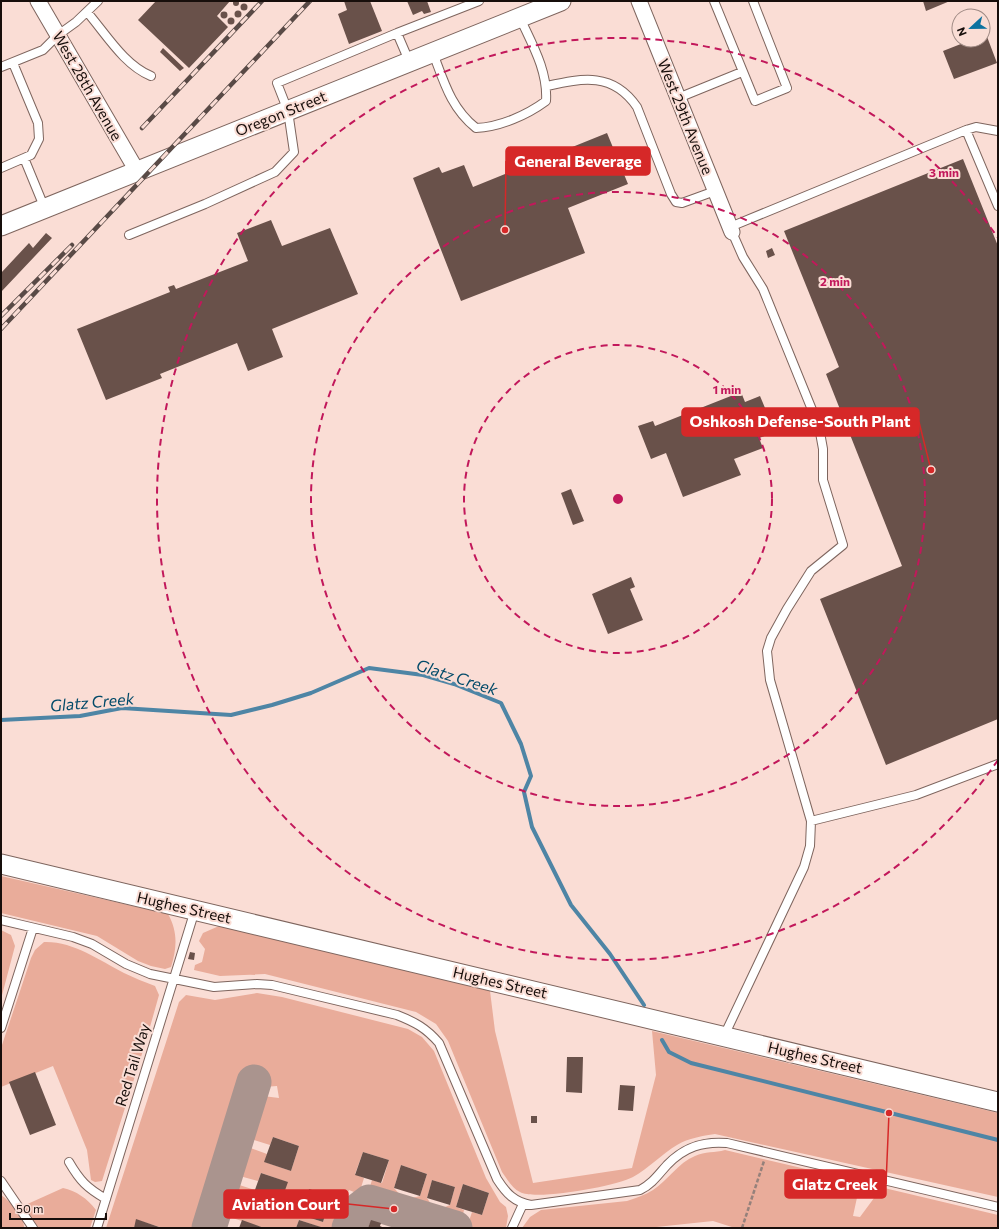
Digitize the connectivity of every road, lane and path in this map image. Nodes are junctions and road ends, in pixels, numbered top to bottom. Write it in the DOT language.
graph roads {
  1 [pos="38,1"];
  2 [pos="98,1"];
  3 [pos="479,1"];
  4 [pos="561,1"];
  5 [pos="639,1"];
  6 [pos="714,1"];
  7 [pos="753,1"];
  8 [pos="87,12"];
  9 [pos="520,18"];
  10 [pos="397,33"];
  11 [pos="58,35"];
  12 [pos="432,53"];
  13 [pos="409,61"];
  14 [pos="13,63"];
  15 [pos="1,67"];
  16 [pos="742,72"];
  17 [pos="151,76"];
  18 [pos="547,86"];
  19 [pos="678,98"];
  20 [pos="288,111"];
  21 [pos="966,130"];
  22 [pos="998,131"];
  23 [pos="24,158"];
  24 [pos="1,168"];
  25 [pos="137,171"];
  26 [pos="715,191"];
  27 [pos="998,206"];
  28 [pos="45,209"];
  29 [pos="1,226"];
  30 [pos="731,230"];
  31 [pos="129,235"];
  32 [pos="998,764"];
  33 [pos="811,820"];
  34 [pos="1,864"];
  35 [pos="195,910"];
  36 [pos="1,920"];
  37 [pos="33,928"];
  38 [pos="174,980"];
  39 [pos="1,1028"];
  40 [pos="724,1036"];
  41 [pos="998,1102"];
  42 [pos="767,1152"];
  43 [pos="69,1162"];
  44 [pos="1,1180"];
  45 [pos="106,1200"];
  46 [pos="523,1204"];
  47 [pos="998,1207"];
  48 [pos="33,1228"];
  49 [pos="97,1228"];
  50 [pos="512,1228"];
  51 [pos="742,1228"];
  1 -- 11 [label="street, West 28th Avenue"];
  2 -- 8 [label="lane"];
  3 -- 10 [label="lane"];
  4 -- 9 [label="street, Oregon Street"];
  5 -- 19 [label="street, West 29th Avenue"];
  6 -- 16 [label="lane"];
  7 -- 16 [label="lane"];
  8 -- 11 [label="lane"];
  8 -- 17 [label="lane"];
  9 -- 12 [label="street, Oregon Street"];
  9 -- 18 [label="lane"];
  10 -- 13 [label="lane"];
  10 -- 20 [label="lane"];
  11 -- 14 [label="lane"];
  11 -- 25 [label="street, West 28th Avenue"];
  12 -- 13 [label="street, Oregon Street"];
  12 -- 18 [label="lane"];
  13 -- 20 [label="street, Oregon Street"];
  14 -- 15 [label="lane"];
  14 -- 23 [label="lane"];
  16 -- 19 [label="lane"];
  18 -- 26 [label="lane"];
  19 -- 26 [label="street, West 29th Avenue"];
  20 -- 25 [label="street, Oregon Street"];
  20 -- 31 [label="lane"];
  21 -- 22 [label="lane"];
  21 -- 27 [label="lane"];
  21 -- 30 [label="lane"];
  23 -- 24 [label="lane"];
  23 -- 28 [label="lane"];
  25 -- 28 [label="street, Oregon Street"];
  26 -- 30 [label="street, West 29th Avenue"];
  28 -- 29 [label="street, Oregon Street"];
  30 -- 33 [label="lane"];
  32 -- 33 [label="lane"];
  33 -- 40 [label="lane"];
  34 -- 35 [label="street, Hughes Street"];
  35 -- 38 [label="lane, Red Tail Way"];
  35 -- 40 [label="street, Hughes Street"];
  36 -- 37 [label="lane"];
  37 -- 38 [label="lane"];
  37 -- 39 [label="lane"];
  38 -- 45 [label="lane, Red Tail Way"];
  38 -- 46 [label="lane"];
  40 -- 41 [label="street, Hughes Street"];
  42 -- 46 [label="lane"];
  42 -- 47 [label="lane"];
  42 -- 51 [label="path"];
  43 -- 45 [label="lane"];
  44 -- 48 [label="lane"];
  45 -- 49 [label="lane, Red Tail Way"];
  46 -- 50 [label="lane"];
}
